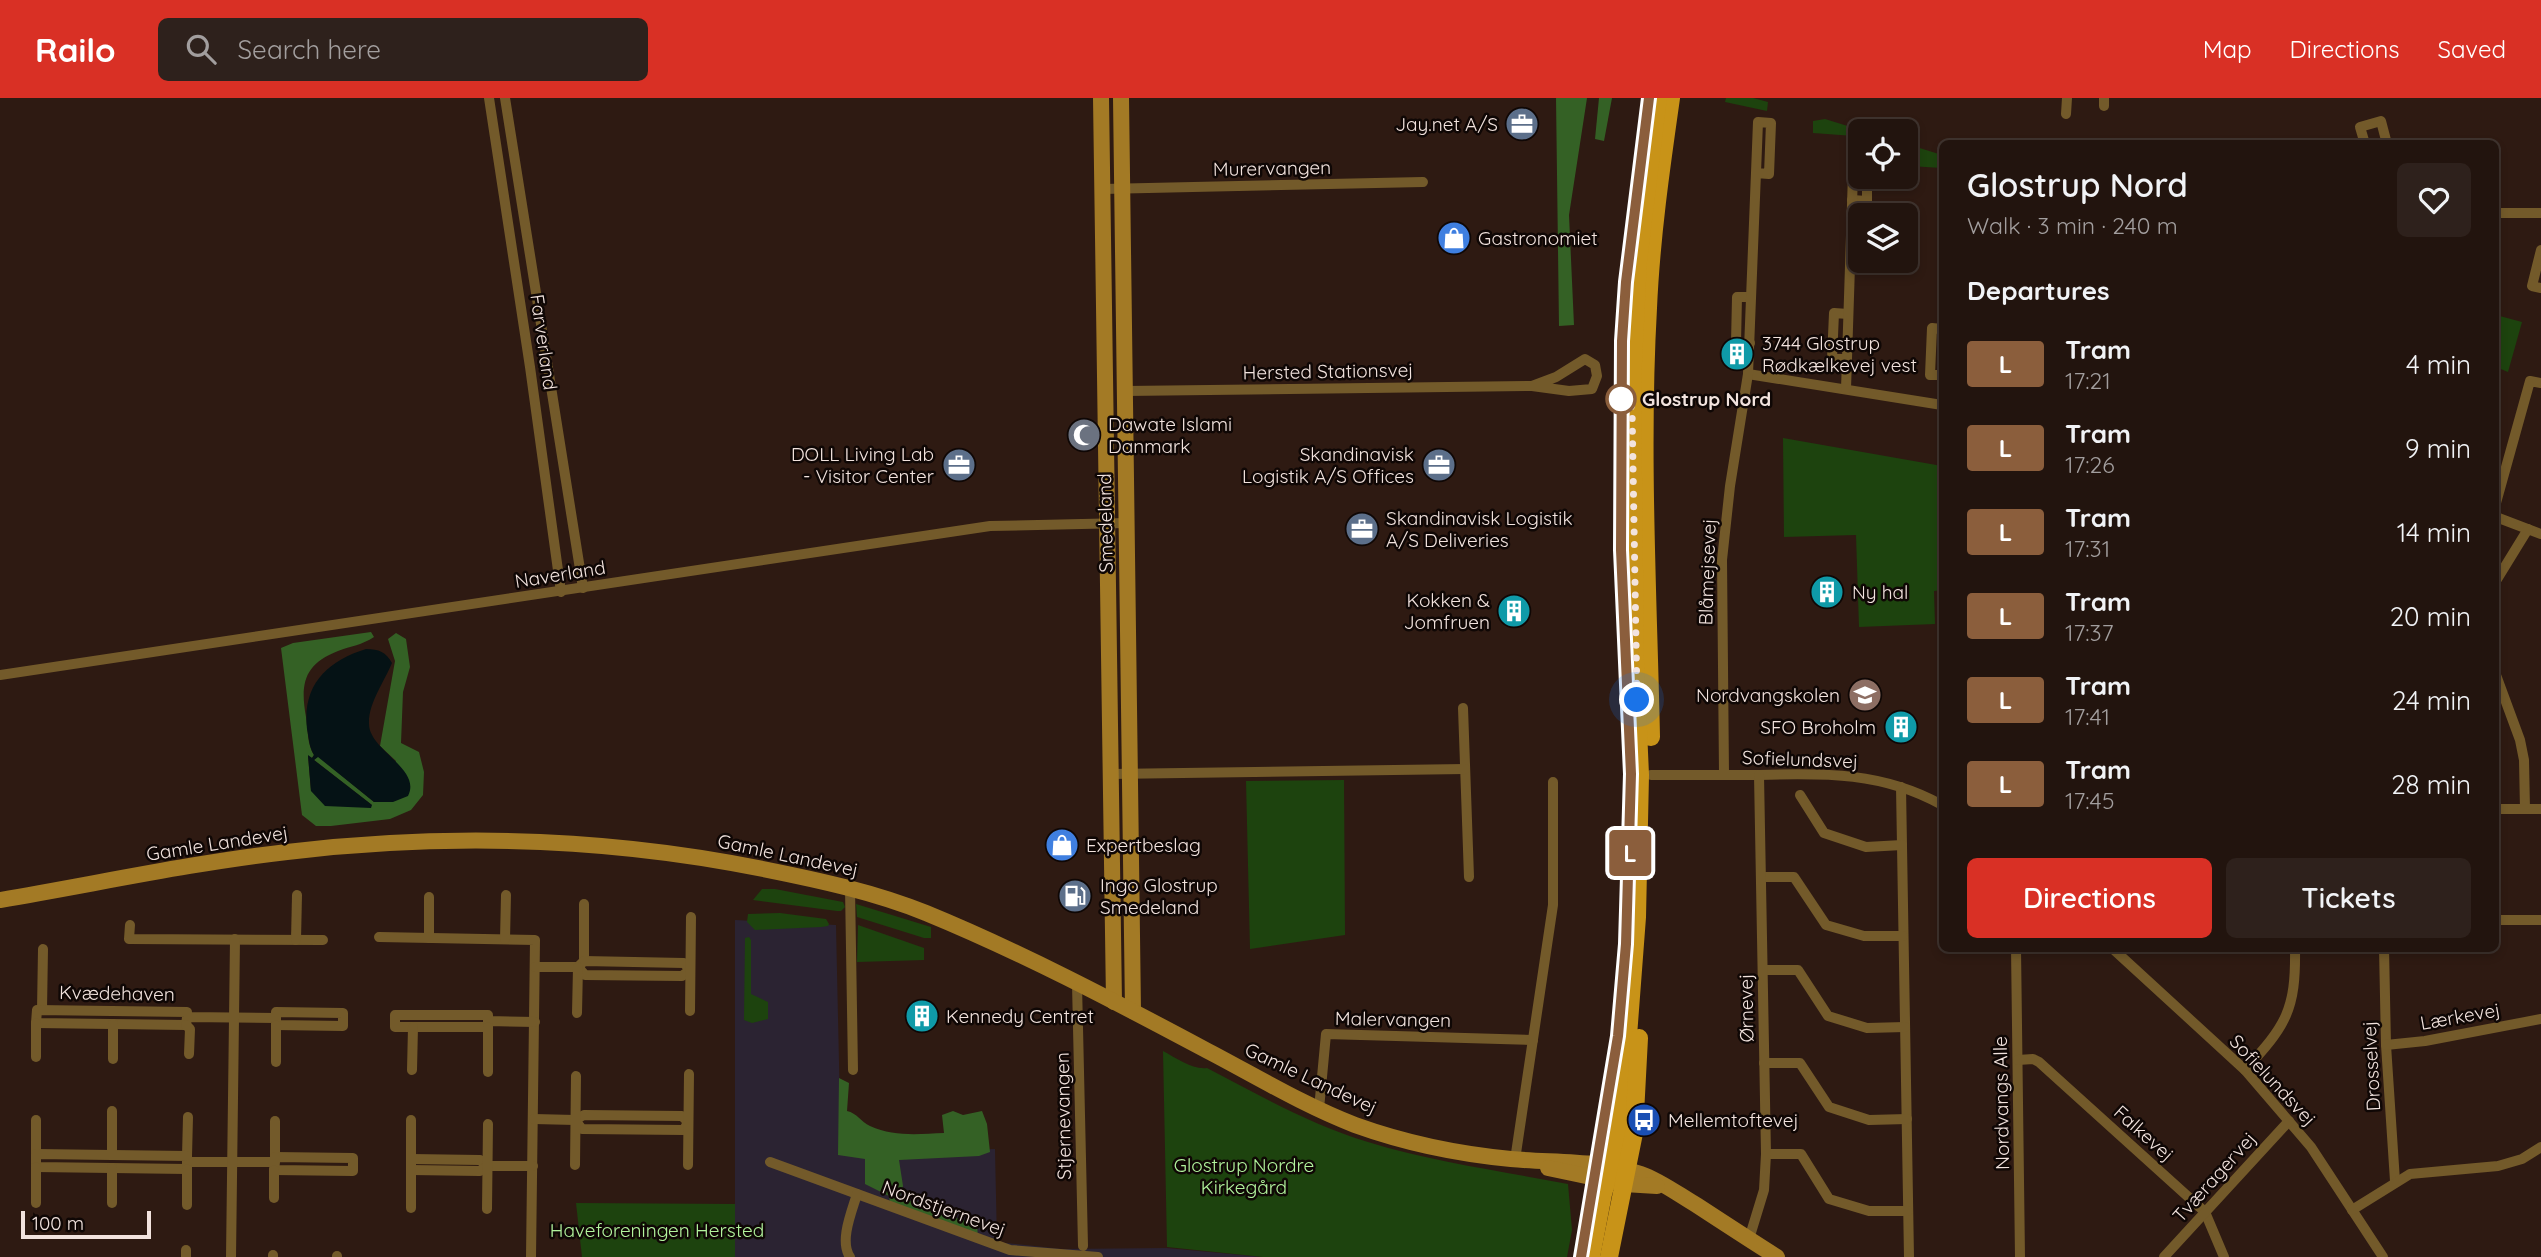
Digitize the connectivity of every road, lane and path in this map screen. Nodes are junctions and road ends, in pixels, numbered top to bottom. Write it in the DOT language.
graph roads {
  1 [pos="489,98"];
  2 [pos="505,98"];
  3 [pos="1101,98"];
  4 [pos="1121,98"];
  5 [pos="1658,98"];
  6 [pos="1671,98"];
  7 [pos="2067,98"];
  8 [pos="2066,114"];
  9 [pos="2364,140"];
  10 [pos="2386,140"];
  11 [pos="512,143"];
  12 [pos="496,145"];
  13 [pos="517,173"];
  14 [pos="1756,173"];
  15 [pos="501,175"];
  16 [pos="1423,182"];
  17 [pos="1103,189"];
  18 [pos="1122,189"];
  19 [pos="1852,189"];
  20 [pos="1867,189"];
  21 [pos="1852,200"];
  22 [pos="2499,213"];
  23 [pos="2541,213"];
  24 [pos="529,249"];
  25 [pos="2541,250"];
  26 [pos="513,252"];
  27 [pos="2541,288"];
  28 [pos="1939,328"];
  29 [pos="1105,360"];
  30 [pos="1125,360"];
  31 [pos="547,365"];
  32 [pos="530,367"];
  33 [pos="1748,374"];
  34 [pos="1939,375"];
  35 [pos="2541,383"];
  36 [pos="1532,386"];
  37 [pos="1846,389"];
  38 [pos="1125,391"];
  39 [pos="1939,404"];
  40 [pos="2499,492"];
  41 [pos="2499,518"];
  42 [pos="1106,523"];
  43 [pos="1126,523"];
  44 [pos="2528,529"];
  45 [pos="2541,534"];
  46 [pos="2499,576"];
  47 [pos="583,588"];
  48 [pos="561,592"];
  49 [pos="0,675"];
  50 [pos="2499,683"];
  51 [pos="1463,708"];
  52 [pos="1465,769"];
  53 [pos="1111,774"];
  54 [pos="1130,774"];
  55 [pos="1724,774"];
  56 [pos="1651,775"];
  57 [pos="1759,775"];
  58 [pos="1553,782"];
  59 [pos="1901,787"];
  60 [pos="1800,795"];
  61 [pos="1939,804"];
  62 [pos="2499,809"];
  63 [pos="2525,809"];
  64 [pos="2541,809"];
  65 [pos="1902,845"];
  66 [pos="1469,877"];
  67 [pos="1761,877"];
  68 [pos="850,888"];
  69 [pos="297,895"];
  70 [pos="506,895"];
  71 [pos="429,897"];
  72 [pos="0,900"];
  73 [pos="584,904"];
  74 [pos="691,917"];
  75 [pos="2499,920"];
  76 [pos="2541,920"];
  77 [pos="130,925"];
  78 [pos="1903,936"];
  79 [pos="379,937"];
  80 [pos="429,938"];
  81 [pos="235,939"];
  82 [pos="505,939"];
  83 [pos="296,940"];
  84 [pos="323,940"];
  85 [pos="43,949"];
  86 [pos="2016,952"];
  87 [pos="2116,952"];
  88 [pos="2295,952"];
  89 [pos="2384,952"];
  90 [pos="581,964"];
  91 [pos="535,967"];
  92 [pos="690,970"];
  93 [pos="1762,971"];
  94 [pos="1077,984"];
  95 [pos="1114,1002"];
  96 [pos="42,1010"];
  97 [pos="690,1011"];
  98 [pos="1133,1011"];
  99 [pos="577,1013"];
  100 [pos="234,1017"];
  101 [pos="2541,1019"];
  102 [pos="186,1021"];
  103 [pos="535,1021"];
  104 [pos="276,1022"];
  105 [pos="36,1023"];
  106 [pos="113,1024"];
  107 [pos="488,1024"];
  108 [pos="412,1027"];
  109 [pos="1905,1027"];
  110 [pos="1533,1040"];
  111 [pos="2386,1045"];
  112 [pos="189,1054"];
  113 [pos="36,1057"];
  114 [pos="113,1059"];
  115 [pos="2018,1060"];
  116 [pos="276,1062"];
  117 [pos="1626,1063"];
  118 [pos="1764,1063"];
  119 [pos="412,1070"];
  120 [pos="853,1070"];
  121 [pos="2245,1070"];
  122 [pos="488,1072"];
  123 [pos="689,1074"];
  124 [pos="576,1076"];
  125 [pos="1319,1109"];
  126 [pos="112,1111"];
  127 [pos="188,1117"];
  128 [pos="534,1119"];
  129 [pos="1907,1119"];
  130 [pos="36,1120"];
  131 [pos="411,1120"];
  132 [pos="575,1120"];
  133 [pos="275,1121"];
  134 [pos="2289,1121"];
  135 [pos="688,1122"];
  136 [pos="488,1124"];
  137 [pos="2541,1147"];
  138 [pos="1632,1148"];
  139 [pos="36,1154"];
  140 [pos="1766,1154"];
  141 [pos="112,1155"];
  142 [pos="1515,1160"];
  143 [pos="187,1162"];
  144 [pos="232,1162"];
  145 [pos="770,1162"];
  146 [pos="275,1163"];
  147 [pos="1588,1164"];
  148 [pos="411,1165"];
  149 [pos="575,1165"];
  150 [pos="688,1165"];
  151 [pos="487,1166"];
  152 [pos="533,1166"];
  153 [pos="36,1167"];
  154 [pos="112,1168"];
  155 [pos="1616,1177"];
  156 [pos="2395,1181"];
  157 [pos="1673,1191"];
  158 [pos="856,1194"];
  159 [pos="274,1198"];
  160 [pos="36,1203"];
  161 [pos="111,1203"];
  162 [pos="187,1205"];
  163 [pos="411,1208"];
  164 [pos="487,1209"];
  165 [pos="2353,1210"];
  166 [pos="1908,1211"];
  167 [pos="2205,1212"];
  168 [pos="1749,1239"];
  169 [pos="1083,1246"];
  170 [pos="1020,1255"];
  171 [pos="231,1257"];
  172 [pos="531,1257"];
  173 [pos="850,1257"];
  174 [pos="1098,1257"];
  175 [pos="1591,1257"];
  176 [pos="1606,1257"];
  177 [pos="1777,1257"];
  178 [pos="1909,1257"];
  179 [pos="2020,1257"];
  180 [pos="2164,1257"];
  181 [pos="2224,1257"];
  182 [pos="2383,1257"];
  1 -- 12 [label="street, Farverland"];
  2 -- 11 [label="street, Farverland"];
  3 -- 17 [label="street, Smedeland"];
  4 -- 18 [label="street, Smedeland"];
  5 -- 117 [label="main road"];
  6 -- 56 [label="main road"];
  7 -- 8 [label="street"];
  9 -- 10 [label="street"];
  11 -- 12 [label="street"];
  11 -- 13 [label="street, Farverland"];
  12 -- 15 [label="street, Farverland"];
  13 -- 15 [label="street"];
  13 -- 24 [label="street, Farverland"];
  14 -- 33 [label="street, Blåmejsevej"];
  15 -- 26 [label="street, Farverland"];
  16 -- 18 [label="street, Murervangen"];
  17 -- 18 [label="street"];
  17 -- 29 [label="street, Smedeland"];
  18 -- 30 [label="street, Smedeland"];
  19 -- 21 [label="street"];
  20 -- 21 [label="street"];
  21 -- 37 [label="street"];
  22 -- 23 [label="street"];
  24 -- 26 [label="street"];
  24 -- 31 [label="street, Farverland"];
  25 -- 27 [label="street"];
  26 -- 32 [label="street, Farverland"];
  28 -- 34 [label="street"];
  29 -- 30 [label="street"];
  29 -- 42 [label="street, Smedeland"];
  30 -- 38 [label="street, Smedeland"];
  31 -- 32 [label="street"];
  31 -- 47 [label="street, Farverland"];
  32 -- 48 [label="street, Farverland"];
  33 -- 37 [label="street"];
  33 -- 55 [label="street, Blåmejsevej"];
  35 -- 40 [label="street"];
  36 -- 36 [label="street, Hersted Stationsvej"];
  36 -- 38 [label="street, Hersted Stationsvej"];
  37 -- 39 [label="street"];
  38 -- 43 [label="street, Smedeland"];
  41 -- 44 [label="street"];
  42 -- 43 [label="street, Naverland"];
  42 -- 47 [label="street, Naverland"];
  42 -- 53 [label="street, Smedeland"];
  43 -- 54 [label="street, Smedeland"];
  44 -- 45 [label="street"];
  44 -- 46 [label="street"];
  47 -- 48 [label="street, Naverland"];
  48 -- 49 [label="street, Naverland"];
  50 -- 63 [label="street"];
  51 -- 52 [label="street"];
  52 -- 54 [label="street"];
  52 -- 66 [label="street"];
  53 -- 54 [label="street"];
  53 -- 95 [label="street, Smedeland"];
  54 -- 98 [label="street, Smedeland"];
  55 -- 56 [label="street, Sofielundsvej"];
  55 -- 57 [label="street, Sofielundsvej"];
  56 -- 138 [label="main road"];
  57 -- 59 [label="street, Sofielundsvej"];
  57 -- 67 [label="street, Ørnevej"];
  58 -- 110 [label="street"];
  59 -- 61 [label="street, Sofielundsvej"];
  59 -- 65 [label="street"];
  60 -- 65 [label="street"];
  62 -- 63 [label="street"];
  63 -- 64 [label="street"];
  65 -- 78 [label="street"];
  67 -- 78 [label="street"];
  67 -- 93 [label="street, Ørnevej"];
  68 -- 72 [label="street, Gamle Landevej"];
  68 -- 94 [label="street, Gamle Landevej"];
  68 -- 120 [label="street"];
  69 -- 83 [label="street"];
  70 -- 82 [label="street"];
  71 -- 80 [label="street"];
  73 -- 90 [label="street"];
  74 -- 92 [label="street"];
  75 -- 76 [label="street"];
  77 -- 81 [label="street"];
  78 -- 109 [label="street"];
  79 -- 80 [label="street"];
  80 -- 82 [label="street"];
  81 -- 83 [label="street"];
  81 -- 100 [label="street"];
  82 -- 91 [label="street"];
  83 -- 84 [label="street"];
  85 -- 96 [label="street, Kvædehaven"];
  86 -- 115 [label="street, Nordvangs Alle"];
  87 -- 121 [label="street, Sofielundsvej"];
  88 -- 121 [label="street"];
  89 -- 111 [label="street, Drosselvej"];
  90 -- 91 [label="street"];
  90 -- 92 [label="street"];
  90 -- 99 [label="street"];
  91 -- 103 [label="street"];
  92 -- 97 [label="street"];
  93 -- 109 [label="street"];
  93 -- 118 [label="street, Ørnevej"];
  94 -- 95 [label="street, Gamle Landevej"];
  94 -- 169 [label="street, Stjernevangen"];
  95 -- 98 [label="street, Gamle Landevej"];
  96 -- 102 [label="street, Kvædehaven"];
  96 -- 105 [label="street, Kvædehaven"];
  98 -- 125 [label="street, Gamle Landevej"];
  100 -- 102 [label="street, Kvædehaven"];
  100 -- 104 [label="street, Kvædehaven"];
  100 -- 144 [label="street"];
  101 -- 111 [label="street, Lærkevej"];
  102 -- 106 [label="street, Kvædehaven"];
  102 -- 112 [label="street, Kvædehaven"];
  103 -- 107 [label="street"];
  103 -- 128 [label="street"];
  104 -- 104 [label="street, Kvædehaven"];
  104 -- 116 [label="street"];
  105 -- 106 [label="street, Kvædehaven"];
  105 -- 113 [label="street, Kvædehaven"];
  106 -- 114 [label="street, Kvædehaven"];
  107 -- 108 [label="street"];
  107 -- 108 [label="street"];
  107 -- 122 [label="street"];
  108 -- 119 [label="street"];
  109 -- 129 [label="street"];
  110 -- 125 [label="street, Malervangen"];
  110 -- 142 [label="street"];
  111 -- 156 [label="street, Drosselvej"];
  115 -- 167 [label="street, Falkevej"];
  115 -- 179 [label="street, Nordvangs Alle"];
  117 -- 147 [label="street"];
  117 -- 155 [label="main road"];
  118 -- 129 [label="street"];
  118 -- 140 [label="street, Ørnevej"];
  121 -- 134 [label="street, Sofielundsvej"];
  123 -- 135 [label="street"];
  124 -- 132 [label="street"];
  125 -- 142 [label="street, Gamle Landevej"];
  126 -- 141 [label="street"];
  127 -- 143 [label="street"];
  128 -- 132 [label="street"];
  128 -- 152 [label="street"];
  129 -- 166 [label="street"];
  130 -- 139 [label="street"];
  131 -- 148 [label="street"];
  132 -- 135 [label="street"];
  132 -- 149 [label="street"];
  133 -- 146 [label="street"];
  134 -- 165 [label="street, Sofielundsvej"];
  134 -- 167 [label="street, Tværagervej"];
  135 -- 150 [label="street"];
  136 -- 151 [label="street"];
  137 -- 156 [label="street"];
  138 -- 155 [label="main road"];
  138 -- 157 [label="street"];
  139 -- 141 [label="street"];
  139 -- 153 [label="street"];
  140 -- 166 [label="street"];
  140 -- 168 [label="street, Ørnevej"];
  141 -- 143 [label="street"];
  142 -- 147 [label="street, Gamle Landevej"];
  142 -- 155 [label="street, Gamle Landevej"];
  143 -- 144 [label="street"];
  143 -- 154 [label="street"];
  143 -- 162 [label="street"];
  144 -- 146 [label="street"];
  144 -- 171 [label="street"];
  145 -- 158 [label="street, Nordstjernevej"];
  146 -- 146 [label="street"];
  146 -- 159 [label="street"];
  147 -- 155 [label="street, Gamle Landevej"];
  148 -- 151 [label="street"];
  148 -- 163 [label="street"];
  151 -- 152 [label="street"];
  151 -- 164 [label="street"];
  152 -- 172 [label="street"];
  153 -- 154 [label="street"];
  153 -- 160 [label="street"];
  154 -- 161 [label="street"];
  155 -- 157 [label="street"];
  155 -- 175 [label="main road"];
  155 -- 176 [label="main road"];
  156 -- 165 [label="street"];
  157 -- 168 [label="street"];
  158 -- 170 [label="street, Nordstjernevej"];
  158 -- 173 [label="street, Nordstjernevej"];
  165 -- 182 [label="street, Sofielundsvej"];
  166 -- 178 [label="street"];
  167 -- 180 [label="street, Tværagervej"];
  167 -- 181 [label="street, Falkevej"];
  168 -- 177 [label="street"];
  170 -- 174 [label="street, Nordstjernevej"];
}
